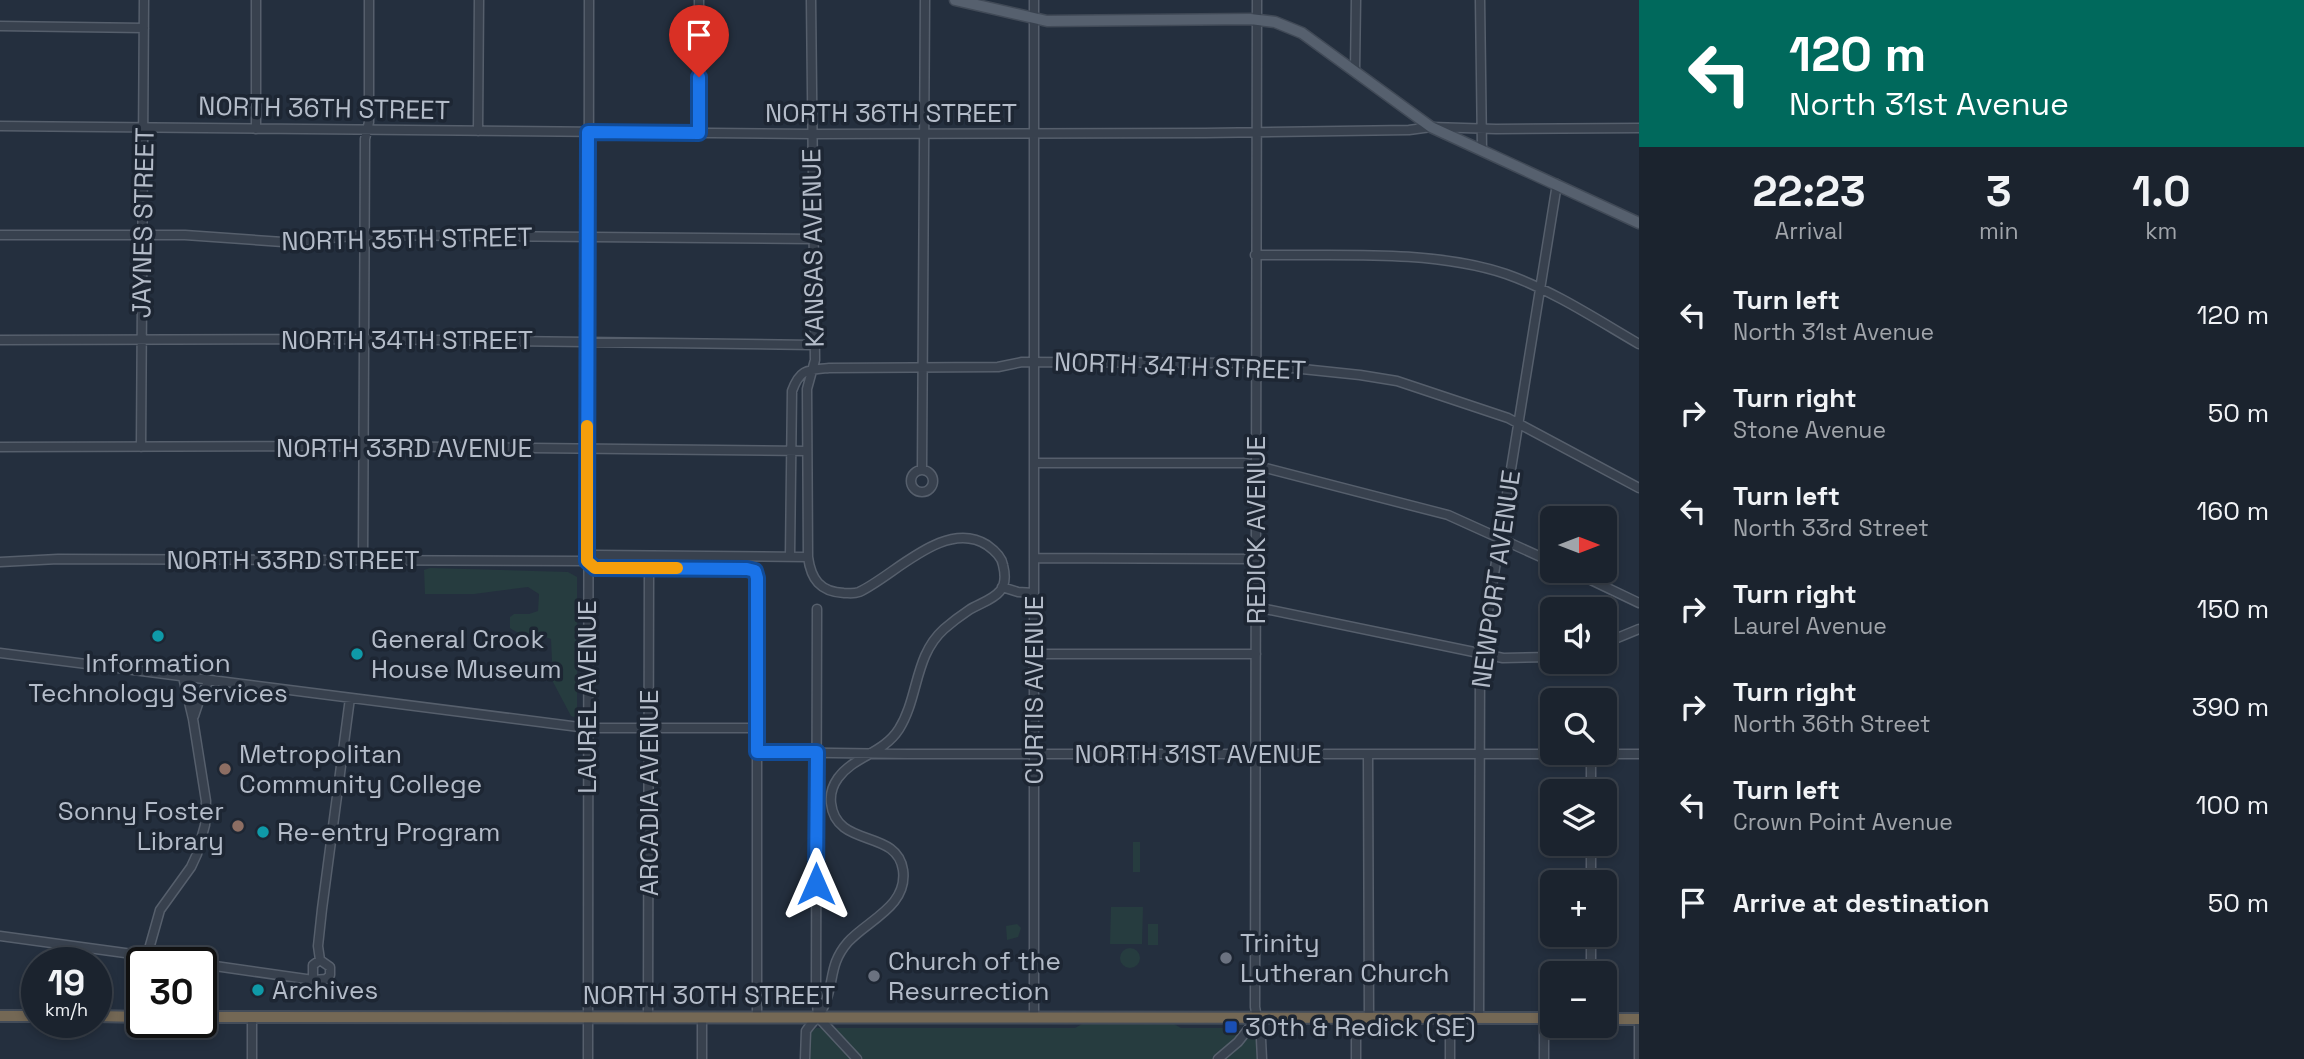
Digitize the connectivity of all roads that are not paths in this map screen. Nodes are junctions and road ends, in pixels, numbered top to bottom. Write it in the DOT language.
graph roads {
  1 [pos="144,0"];
  2 [pos="256,0"];
  3 [pos="369,0"];
  4 [pos="479,0"];
  5 [pos="589,0"];
  6 [pos="699,0"];
  7 [pos="811,0"];
  8 [pos="925,0"];
  9 [pos="955,0"];
  10 [pos="1034,0"];
  11 [pos="1257,0"];
  12 [pos="1356,0"];
  13 [pos="1480,0"];
  14 [pos="1034,18"];
  15 [pos="1257,19"];
  16 [pos="0,26"];
  17 [pos="144,28"];
  18 [pos="1355,70"];
  19 [pos="0,126"];
  20 [pos="1431,127"];
  21 [pos="143,128"];
  22 [pos="1639,128"];
  23 [pos="256,129"];
  24 [pos="1482,129"];
  25 [pos="367,130"];
  26 [pos="478,131"];
  27 [pos="1255,131"];
  28 [pos="588,132"];
  29 [pos="699,133"];
  30 [pos="811,134"];
  31 [pos="922,134"];
  32 [pos="1034,134"];
  33 [pos="1482,149"];
  34 [pos="1557,184"];
  35 [pos="1639,223"];
  36 [pos="0,235"];
  37 [pos="142,235"];
  38 [pos="365,235"];
  39 [pos="587,237"];
  40 [pos="814,239"];
  41 [pos="1255,255"];
  42 [pos="1540,288"];
  43 [pos="365,339"];
  44 [pos="0,340"];
  45 [pos="141,340"];
  46 [pos="587,342"];
  47 [pos="1639,344"];
  48 [pos="814,345"];
  49 [pos="1032,362"];
  50 [pos="1255,364"];
  51 [pos="921,368"];
  52 [pos="812,370"];
  53 [pos="1518,424"];
  54 [pos="365,446"];
  55 [pos="0,447"];
  56 [pos="141,447"];
  57 [pos="587,449"];
  58 [pos="807,451"];
  59 [pos="790,452"];
  60 [pos="1034,463"];
  61 [pos="1255,466"];
  62 [pos="922,469"];
  63 [pos="1639,488"];
  64 [pos="1499,537"];
  65 [pos="790,556"];
  66 [pos="1540,556"];
  67 [pos="808,557"];
  68 [pos="1034,558"];
  69 [pos="1256,559"];
  70 [pos="363,560"];
  71 [pos="587,561"];
  72 [pos="0,562"];
  73 [pos="649,568"];
  74 [pos="1597,583"];
  75 [pos="1002,587"];
  76 [pos="1034,593"];
  77 [pos="1639,603"];
  78 [pos="1256,607"];
  79 [pos="817,609"];
  80 [pos="1639,629"];
  81 [pos="1617,638"];
  82 [pos="0,653"];
  83 [pos="1480,653"];
  84 [pos="1034,654"];
  85 [pos="1256,654"];
  86 [pos="1540,658"];
  87 [pos="183,677"];
  88 [pos="209,680"];
  89 [pos="350,698"];
  90 [pos="193,719"];
  91 [pos="649,728"];
  92 [pos="757,728"];
  93 [pos="587,729"];
  94 [pos="757,752"];
  95 [pos="817,752"];
  96 [pos="872,753"];
  97 [pos="1034,754"];
  98 [pos="1479,754"];
  99 [pos="1540,754"];
  100 [pos="1617,754"];
  101 [pos="1639,754"];
  102 [pos="1256,755"];
  103 [pos="1368,755"];
  104 [pos="0,936"];
  105 [pos="150,947"];
  106 [pos="126,953"];
  107 [pos="320,960"];
  108 [pos="217,966"];
  109 [pos="313,980"];
  110 [pos="0,1016"];
  111 [pos="21,1016"];
  112 [pos="217,1017"];
  113 [pos="252,1017"];
  114 [pos="587,1017"];
  115 [pos="818,1017"];
  116 [pos="648,1018"];
  117 [pos="702,1018"];
  118 [pos="757,1018"];
  119 [pos="1034,1018"];
  120 [pos="1257,1018"];
  121 [pos="1356,1018"];
  122 [pos="1368,1018"];
  123 [pos="1450,1018"];
  124 [pos="1540,1018"];
  125 [pos="1479,1019"];
  126 [pos="1617,1019"];
  127 [pos="1639,1019"];
  128 [pos="1546,1038"];
  129 [pos="252,1059"];
  130 [pos="588,1059"];
  131 [pos="702,1059"];
  132 [pos="806,1059"];
  133 [pos="857,1059"];
  134 [pos="1218,1059"];
  135 [pos="1262,1059"];
  136 [pos="1356,1059"];
  137 [pos="1450,1059"];
  138 [pos="1544,1059"];
  139 [pos="1639,1059"];
  1 -- 17 [label="street, JAYNES STREET"];
  2 -- 23 [label="street"];
  3 -- 25 [label="street"];
  4 -- 26 [label="street"];
  5 -- 28 [label="street, LAUREL AVENUE"];
  6 -- 29 [label="street"];
  7 -- 30 [label="street, KANSAS AVENUE"];
  8 -- 31 [label="street"];
  9 -- 14 [label="main road"];
  10 -- 14 [label="street"];
  11 -- 15 [label="street, REDICK AVENUE"];
  12 -- 18 [label="street"];
  13 -- 24 [label="street"];
  14 -- 15 [label="main road"];
  14 -- 32 [label="street, CURTIS AVENUE"];
  15 -- 18 [label="main road"];
  15 -- 27 [label="street, REDICK AVENUE"];
  16 -- 17 [label="street"];
  17 -- 21 [label="street, JAYNES STREET"];
  18 -- 20 [label="main road"];
  19 -- 21 [label="street, NORTH 36TH STREET"];
  20 -- 24 [label="street"];
  20 -- 27 [label="street, NORTH 36TH STREET"];
  20 -- 33 [label="main road, NORTH 36TH STREET"];
  21 -- 23 [label="street, NORTH 36TH STREET"];
  21 -- 37 [label="street, JAYNES STREET"];
  22 -- 24 [label="street"];
  23 -- 25 [label="street, NORTH 36TH STREET"];
  24 -- 33 [label="street"];
  25 -- 26 [label="street, NORTH 36TH STREET"];
  25 -- 38 [label="street"];
  26 -- 28 [label="street, NORTH 36TH STREET"];
  27 -- 32 [label="street, NORTH 36TH STREET"];
  27 -- 41 [label="street, REDICK AVENUE"];
  28 -- 29 [label="street, NORTH 36TH STREET"];
  28 -- 39 [label="street, LAUREL AVENUE"];
  29 -- 30 [label="street, NORTH 36TH STREET"];
  30 -- 31 [label="street, NORTH 36TH STREET"];
  30 -- 40 [label="street, KANSAS AVENUE"];
  31 -- 32 [label="street, NORTH 36TH STREET"];
  31 -- 51 [label="street"];
  32 -- 49 [label="street, CURTIS AVENUE"];
  33 -- 34 [label="main road, NORTH 36TH STREET"];
  34 -- 35 [label="main road, NORTH 36TH STREET"];
  34 -- 42 [label="street, NEWPORT AVENUE"];
  36 -- 37 [label="street, NORTH 35TH STREET"];
  37 -- 38 [label="street, NORTH 35TH STREET"];
  37 -- 45 [label="street, JAYNES STREET"];
  38 -- 39 [label="street, NORTH 35TH STREET"];
  38 -- 43 [label="street"];
  39 -- 40 [label="street, NORTH 35TH STREET"];
  39 -- 46 [label="street, LAUREL AVENUE"];
  40 -- 48 [label="street, KANSAS AVENUE"];
  41 -- 42 [label="street"];
  41 -- 50 [label="street, REDICK AVENUE"];
  42 -- 47 [label="street"];
  42 -- 53 [label="street, NEWPORT AVENUE"];
  43 -- 45 [label="street, NORTH 34TH STREET"];
  43 -- 46 [label="street, NORTH 34TH STREET"];
  43 -- 54 [label="street"];
  44 -- 45 [label="street, NORTH 34TH STREET"];
  45 -- 56 [label="street, JAYNES STREET"];
  46 -- 48 [label="street, NORTH 34TH STREET"];
  46 -- 57 [label="street, LAUREL AVENUE"];
  48 -- 52 [label="street, KANSAS AVENUE"];
  49 -- 50 [label="street, NORTH 34TH STREET"];
  49 -- 51 [label="street, NORTH 34TH STREET"];
  49 -- 60 [label="street, CURTIS AVENUE"];
  50 -- 53 [label="street, NORTH 34TH STREET"];
  50 -- 61 [label="street, REDICK AVENUE"];
  51 -- 52 [label="street, NORTH 34TH STREET"];
  51 -- 62 [label="street"];
  52 -- 58 [label="street, KANSAS AVENUE"];
  52 -- 59 [label="street"];
  53 -- 63 [label="street, NORTH 34TH STREET"];
  53 -- 64 [label="street, NEWPORT AVENUE"];
  54 -- 56 [label="street, NORTH 33RD AVENUE"];
  54 -- 57 [label="street, NORTH 33RD AVENUE"];
  54 -- 70 [label="street"];
  55 -- 56 [label="street, NORTH 33RD AVENUE"];
  57 -- 59 [label="street, NORTH 33RD AVENUE"];
  57 -- 71 [label="street, LAUREL AVENUE"];
  58 -- 59 [label="street, NORTH 33RD AVENUE"];
  58 -- 67 [label="street, KANSAS AVENUE"];
  59 -- 65 [label="street"];
  60 -- 61 [label="street"];
  60 -- 68 [label="street, CURTIS AVENUE"];
  61 -- 64 [label="street"];
  61 -- 69 [label="street, REDICK AVENUE"];
  64 -- 66 [label="street"];
  64 -- 83 [label="street, NEWPORT AVENUE"];
  65 -- 67 [label="street, NORTH 33RD STREET"];
  65 -- 71 [label="street, NORTH 33RD STREET"];
  67 -- 75 [label="street"];
  68 -- 69 [label="street"];
  68 -- 76 [label="street, CURTIS AVENUE"];
  69 -- 78 [label="street, REDICK AVENUE"];
  70 -- 71 [label="street, NORTH 33RD STREET"];
  70 -- 72 [label="street, NORTH 33RD STREET"];
  71 -- 73 [label="street, NORTH 33RD STREET"];
  71 -- 93 [label="street, LAUREL AVENUE"];
  73 -- 91 [label="street, ARCADIA AVENUE"];
  73 -- 92 [label="street, NORTH 33RD STREET"];
  74 -- 77 [label="street"];
  75 -- 76 [label="street"];
  75 -- 96 [label="street"];
  76 -- 84 [label="street, CURTIS AVENUE"];
  78 -- 83 [label="street"];
  78 -- 85 [label="street, REDICK AVENUE"];
  79 -- 95 [label="street"];
  80 -- 81 [label="street"];
  82 -- 87 [label="street"];
  83 -- 86 [label="street"];
  83 -- 98 [label="street, NEWPORT AVENUE"];
  84 -- 85 [label="street"];
  84 -- 97 [label="street, CURTIS AVENUE"];
  85 -- 102 [label="street, REDICK AVENUE"];
  87 -- 88 [label="street"];
  87 -- 90 [label="street"];
  88 -- 89 [label="street"];
  88 -- 90 [label="street"];
  89 -- 93 [label="street"];
  89 -- 107 [label="street"];
  90 -- 105 [label="street"];
  91 -- 92 [label="street"];
  91 -- 93 [label="street"];
  91 -- 116 [label="street, ARCADIA AVENUE"];
  92 -- 94 [label="street"];
  93 -- 114 [label="street, LAUREL AVENUE"];
  94 -- 95 [label="street, NORTH 31ST AVENUE"];
  94 -- 118 [label="street"];
  95 -- 96 [label="street, NORTH 31ST AVENUE"];
  95 -- 115 [label="street"];
  96 -- 97 [label="street, NORTH 31ST AVENUE"];
  96 -- 115 [label="street"];
  97 -- 102 [label="street, NORTH 31ST AVENUE"];
  97 -- 119 [label="street, CURTIS AVENUE"];
  98 -- 99 [label="street, NORTH 31ST AVENUE"];
  98 -- 103 [label="street, NORTH 31ST AVENUE"];
  98 -- 125 [label="street, NEWPORT AVENUE"];
  100 -- 101 [label="street, NORTH 31ST AVENUE"];
  102 -- 103 [label="street, NORTH 31ST AVENUE"];
  102 -- 120 [label="street, REDICK AVENUE"];
  103 -- 122 [label="street"];
  104 -- 106 [label="street"];
  107 -- 109 [label="street"];
  107 -- 109 [label="street"];
  108 -- 109 [label="street"];
  110 -- 111 [label="highway"];
  112 -- 113 [label="highway, NORTH 30TH STREET"];
  113 -- 114 [label="highway, NORTH 30TH STREET"];
  113 -- 129 [label="street"];
  114 -- 116 [label="highway, NORTH 30TH STREET"];
  114 -- 130 [label="street, LAUREL AVENUE"];
  115 -- 118 [label="highway, NORTH 30TH STREET"];
  115 -- 119 [label="highway, NORTH 30TH STREET"];
  115 -- 132 [label="street"];
  115 -- 133 [label="street"];
  116 -- 117 [label="highway, NORTH 30TH STREET"];
  117 -- 118 [label="highway, NORTH 30TH STREET"];
  117 -- 131 [label="street"];
  119 -- 120 [label="highway, NORTH 30TH STREET"];
  120 -- 121 [label="highway, NORTH 30TH STREET"];
  120 -- 134 [label="street"];
  120 -- 135 [label="street, REDICK AVENUE"];
  121 -- 122 [label="highway, NORTH 30TH STREET"];
  121 -- 136 [label="street"];
  122 -- 123 [label="highway, NORTH 30TH STREET"];
  123 -- 125 [label="highway, NORTH 30TH STREET"];
  123 -- 137 [label="street"];
  124 -- 125 [label="highway, NORTH 30TH STREET"];
  126 -- 127 [label="highway"];
  127 -- 139 [label="street"];
  128 -- 138 [label="street"];
}
